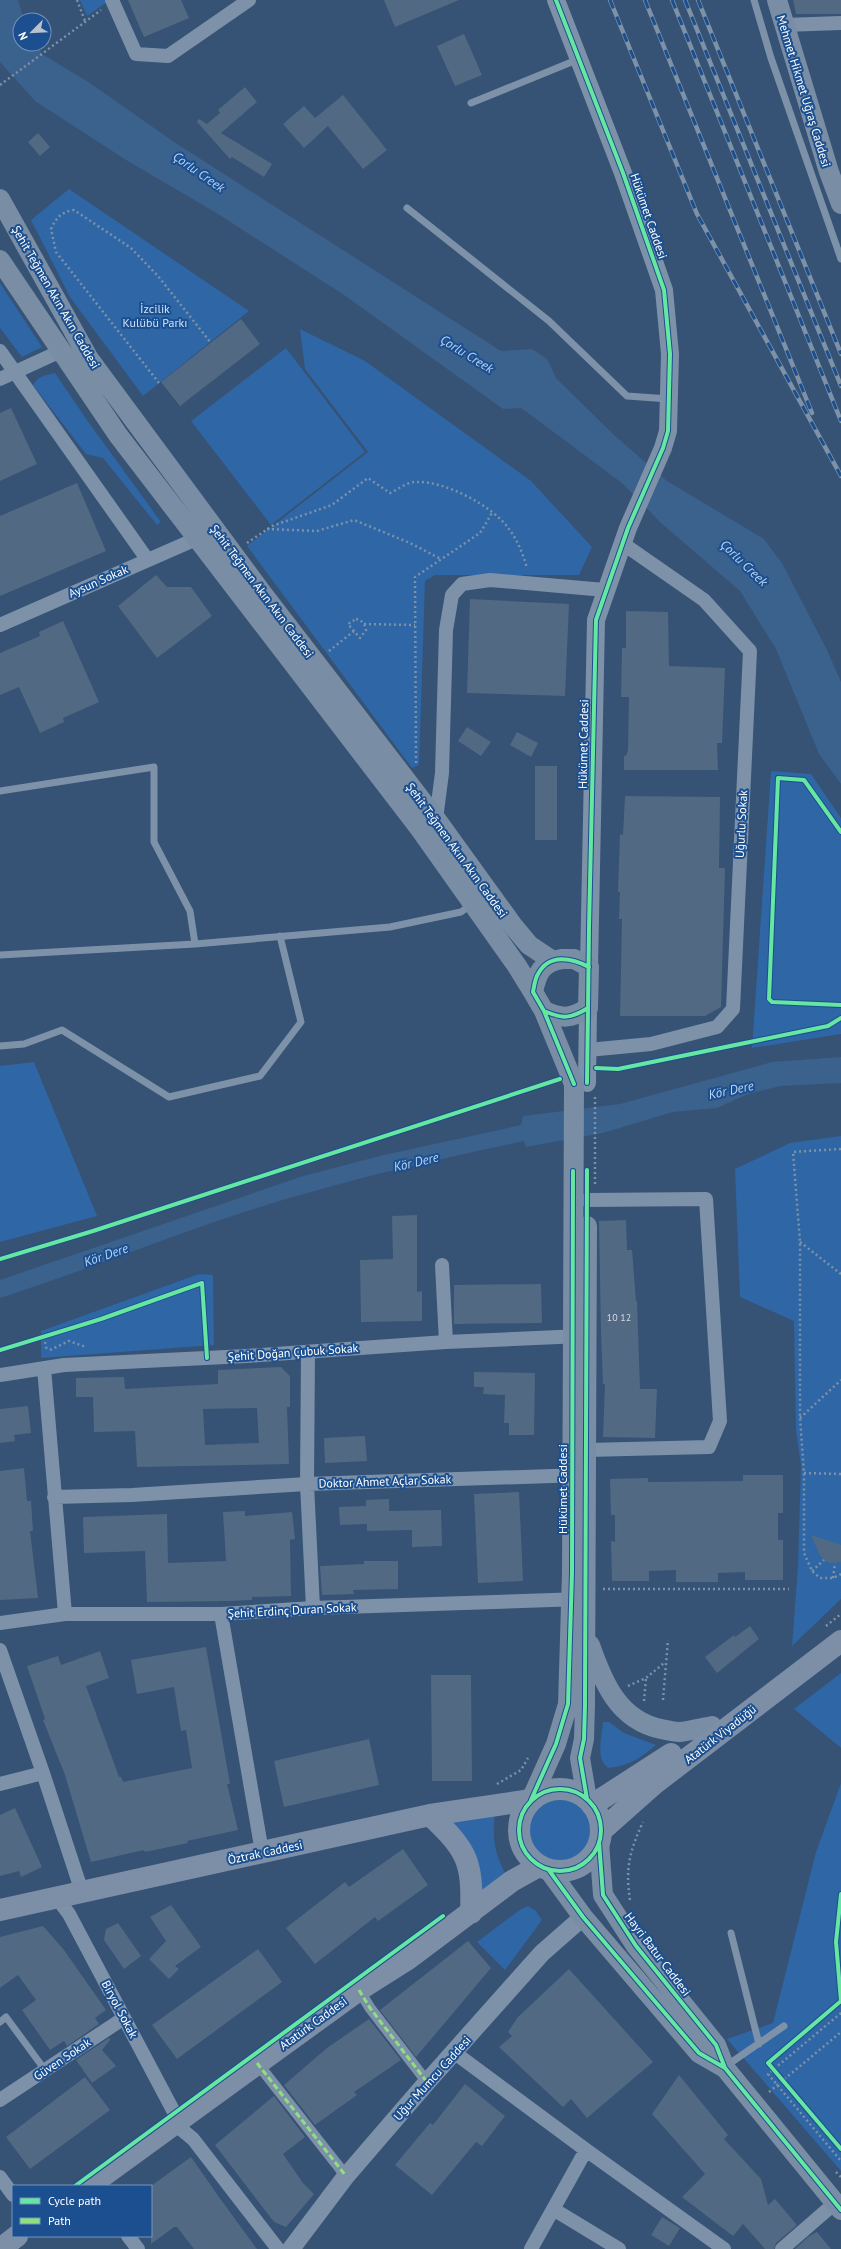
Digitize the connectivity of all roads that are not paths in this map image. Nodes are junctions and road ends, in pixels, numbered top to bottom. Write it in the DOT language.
graph roads {
  1 [pos="249,0"];
  2 [pos="556,0"];
  3 [pos="754,0"];
  4 [pos="777,0"];
  5 [pos="112,1"];
  6 [pos="841,23"];
  7 [pos="784,25"];
  8 [pos="579,59"];
  9 [pos="471,103"];
  10 [pos="0,199"];
  11 [pos="841,204"];
  12 [pos="407,208"];
  13 [pos="841,259"];
  14 [pos="0,260"];
  15 [pos="61,351"];
  16 [pos="0,352"];
  17 [pos="15,372"];
  18 [pos="0,379"];
  19 [pos="669,399"];
  20 [pos="625,535"];
  21 [pos="196,539"];
  22 [pos="147,559"];
  23 [pos="606,590"];
  24 [pos="0,625"];
  25 [pos="0,791"];
  26 [pos="436,819"];
  27 [pos="472,904"];
  28 [pos="589,928"];
  29 [pos="280,936"];
  30 [pos="194,944"];
  31 [pos="0,955"];
  32 [pos="558,960"];
  33 [pos="589,967"];
  34 [pos="533,992"];
  35 [pos="588,1008"];
  36 [pos="544,1011"];
  37 [pos="0,1046"];
  38 [pos="588,1050"];
  39 [pos="586,1087"];
  40 [pos="585,1170"];
  41 [pos="591,1200"];
  42 [pos="442,1264"];
  43 [pos="580,1336"];
  44 [pos="446,1342"];
  45 [pos="308,1352"];
  46 [pos="44,1368"];
  47 [pos="0,1375"];
  48 [pos="572,1427"];
  49 [pos="587,1450"];
  50 [pos="577,1472"];
  51 [pos="307,1484"];
  52 [pos="54,1497"];
  53 [pos="585,1596"];
  54 [pos="313,1608"];
  55 [pos="65,1614"];
  56 [pos="221,1614"];
  57 [pos="0,1623"];
  58 [pos="841,1630"];
  59 [pos="585,1631"];
  60 [pos="841,1641"];
  61 [pos="0,1650"];
  62 [pos="712,1726"];
  63 [pos="43,1773"];
  64 [pos="0,1784"];
  65 [pos="531,1800"];
  66 [pos="590,1802"];
  67 [pos="430,1815"];
  68 [pos="600,1836"];
  69 [pos="262,1852"];
  70 [pos="544,1867"];
  71 [pos="82,1892"];
  72 [pos="57,1898"];
  73 [pos="0,1910"];
  74 [pos="471,1912"];
  75 [pos="583,1917"];
  76 [pos="731,1933"];
  77 [pos="359,1990"];
  78 [pos="124,2018"];
  79 [pos="0,2022"];
  80 [pos="784,2026"];
  81 [pos="759,2044"];
  82 [pos="455,2053"];
  83 [pos="257,2063"];
  84 [pos="725,2068"];
  85 [pos="45,2070"];
  86 [pos="427,2082"];
  87 [pos="0,2100"];
  88 [pos="175,2124"];
  89 [pos="586,2150"];
  90 [pos="346,2176"];
  91 [pos="0,2177"];
  92 [pos="96,2184"];
  93 [pos="12,2194"];
  94 [pos="838,2207"];
  95 [pos="553,2209"];
  96 [pos="16,2237"];
  97 [pos="129,2237"];
  98 [pos="0,2249"];
  99 [pos="138,2249"];
  100 [pos="278,2249"];
  101 [pos="291,2249"];
  102 [pos="531,2249"];
  103 [pos="619,2249"];
  104 [pos="724,2249"];
  105 [pos="782,2249"];
  1 -- 5 [label="street"];
  2 -- 8 [label="street, Hükümet Caddesi"];
  3 -- 13 [label="lane"];
  4 -- 7 [label="main road, Mehmet Hikmet Uğraş Caddesi"];
  6 -- 7 [label="street"];
  7 -- 11 [label="main road, Mehmet Hikmet Uğraş Caddesi"];
  8 -- 9 [label="lane"];
  8 -- 19 [label="street, Hükümet Caddesi"];
  10 -- 26 [label="main road, Şehit Teğmen Akın Akın Caddesi"];
  12 -- 19 [label="lane"];
  14 -- 15 [label="main road, Şehit Teğmen Akın Akın Caddesi"];
  15 -- 17 [label="street"];
  15 -- 21 [label="main road, Şehit Teğmen Akın Akın Caddesi"];
  16 -- 17 [label="street"];
  17 -- 18 [label="street"];
  17 -- 22 [label="street"];
  19 -- 20 [label="street, Hükümet Caddesi"];
  20 -- 23 [label="street, Hükümet Caddesi"];
  20 -- 38 [label="street, Uğurlu Sokak"];
  21 -- 22 [label="street, Aysun Sokak"];
  21 -- 27 [label="main road, Şehit Teğmen Akın Akın Caddesi"];
  22 -- 24 [label="street, Aysun Sokak"];
  23 -- 26 [label="street"];
  23 -- 28 [label="street, Hükümet Caddesi"];
  25 -- 30 [label="lane"];
  26 -- 32 [label="main road, Şehit Teğmen Akın Akın Caddesi"];
  27 -- 29 [label="lane"];
  27 -- 34 [label="main road, Şehit Teğmen Akın Akın Caddesi"];
  28 -- 32 [label="street"];
  28 -- 33 [label="street, Hükümet Caddesi"];
  29 -- 30 [label="lane"];
  29 -- 37 [label="lane"];
  30 -- 31 [label="lane"];
  32 -- 33 [label="main road"];
  32 -- 34 [label="main road"];
  33 -- 35 [label="main road"];
  34 -- 36 [label="main road"];
  35 -- 36 [label="main road"];
  35 -- 38 [label="street"];
  36 -- 39 [label="main road"];
  38 -- 39 [label="street"];
  39 -- 40 [label="main road"];
  40 -- 41 [label="main road, Hükümet Caddesi"];
  40 -- 43 [label="main road, Hükümet Caddesi"];
  41 -- 43 [label="main road, Hükümet Caddesi"];
  41 -- 49 [label="street"];
  42 -- 44 [label="street"];
  43 -- 44 [label="street, Şehit Doğan Çubuk Sokak"];
  43 -- 48 [label="main road, Hükümet Caddesi"];
  43 -- 49 [label="main road, Hükümet Caddesi"];
  44 -- 45 [label="street, Şehit Doğan Çubuk Sokak"];
  45 -- 46 [label="street, Şehit Doğan Çubuk Sokak"];
  45 -- 51 [label="street"];
  46 -- 47 [label="street, Şehit Doğan Çubuk Sokak"];
  46 -- 52 [label="street"];
  48 -- 49 [label="main road"];
  48 -- 50 [label="main road, Hükümet Caddesi"];
  49 -- 50 [label="main road, Hükümet Caddesi"];
  50 -- 51 [label="street, Doktor Ahmet Açlar Sokak"];
  50 -- 53 [label="main road, Hükümet Caddesi"];
  51 -- 52 [label="street"];
  51 -- 54 [label="street, Doktor Ahmet Açlar Sokak"];
  52 -- 55 [label="street"];
  53 -- 54 [label="street, Şehit Erdinç Duran Sokak"];
  53 -- 59 [label="main road, Hükümet Caddesi"];
  53 -- 65 [label="main road, Hükümet Caddesi"];
  54 -- 56 [label="street, Şehit Erdinç Duran Sokak"];
  55 -- 56 [label="street, Şehit Erdinç Duran Sokak"];
  55 -- 57 [label="street, Şehit Erdinç Duran Sokak"];
  56 -- 69 [label="street"];
  58 -- 62 [label="main road, Atatürk Viyadüğü"];
  59 -- 62 [label="main road"];
  59 -- 66 [label="main road, Hükümet Caddesi"];
  60 -- 68 [label="main road, Atatürk Viyadüğü"];
  61 -- 63 [label="street"];
  62 -- 66 [label="main road, Atatürk Viyadüğü"];
  63 -- 64 [label="street"];
  63 -- 71 [label="street"];
  65 -- 66 [label="main road"];
  65 -- 67 [label="main road, Öztrak Caddesi"];
  65 -- 70 [label="main road"];
  66 -- 68 [label="main road"];
  67 -- 69 [label="main road, Öztrak Caddesi"];
  67 -- 74 [label="main road"];
  68 -- 70 [label="main road"];
  68 -- 84 [label="main road, Hayri Batur Caddesi"];
  69 -- 71 [label="main road, Öztrak Caddesi"];
  70 -- 74 [label="main road, Atatürk Caddesi"];
  70 -- 75 [label="main road, Hayri Batur Caddesi"];
  71 -- 72 [label="main road, Öztrak Caddesi"];
  72 -- 73 [label="main road, Öztrak Caddesi"];
  72 -- 78 [label="street, Biryol Sokak"];
  74 -- 77 [label="main road, Atatürk Caddesi"];
  75 -- 82 [label="street, Uğur Mumcu Caddesi"];
  75 -- 84 [label="main road, Hayri Batur Caddesi"];
  76 -- 81 [label="lane"];
  77 -- 83 [label="main road, Atatürk Caddesi"];
  77 -- 86 [label="street"];
  78 -- 85 [label="street, Güven Sokak"];
  78 -- 88 [label="street, Biryol Sokak"];
  79 -- 85 [label="lane"];
  80 -- 81 [label="lane"];
  81 -- 84 [label="lane"];
  82 -- 86 [label="street, Uğur Mumcu Caddesi"];
  82 -- 89 [label="street"];
  83 -- 88 [label="main road, Atatürk Caddesi"];
  83 -- 90 [label="street"];
  84 -- 94 [label="main road, Hayri Batur Caddesi"];
  85 -- 87 [label="street, Güven Sokak"];
  86 -- 90 [label="street, Uğur Mumcu Caddesi"];
  88 -- 92 [label="main road, Atatürk Caddesi"];
  88 -- 100 [label="street"];
  89 -- 95 [label="street"];
  89 -- 104 [label="street"];
  90 -- 101 [label="street, Uğur Mumcu Caddesi"];
  91 -- 93 [label="street"];
  94 -- 105 [label="street"];
  95 -- 102 [label="street"];
  95 -- 103 [label="street"];
  96 -- 98 [label="main road"];
  97 -- 99 [label="street"];
}
